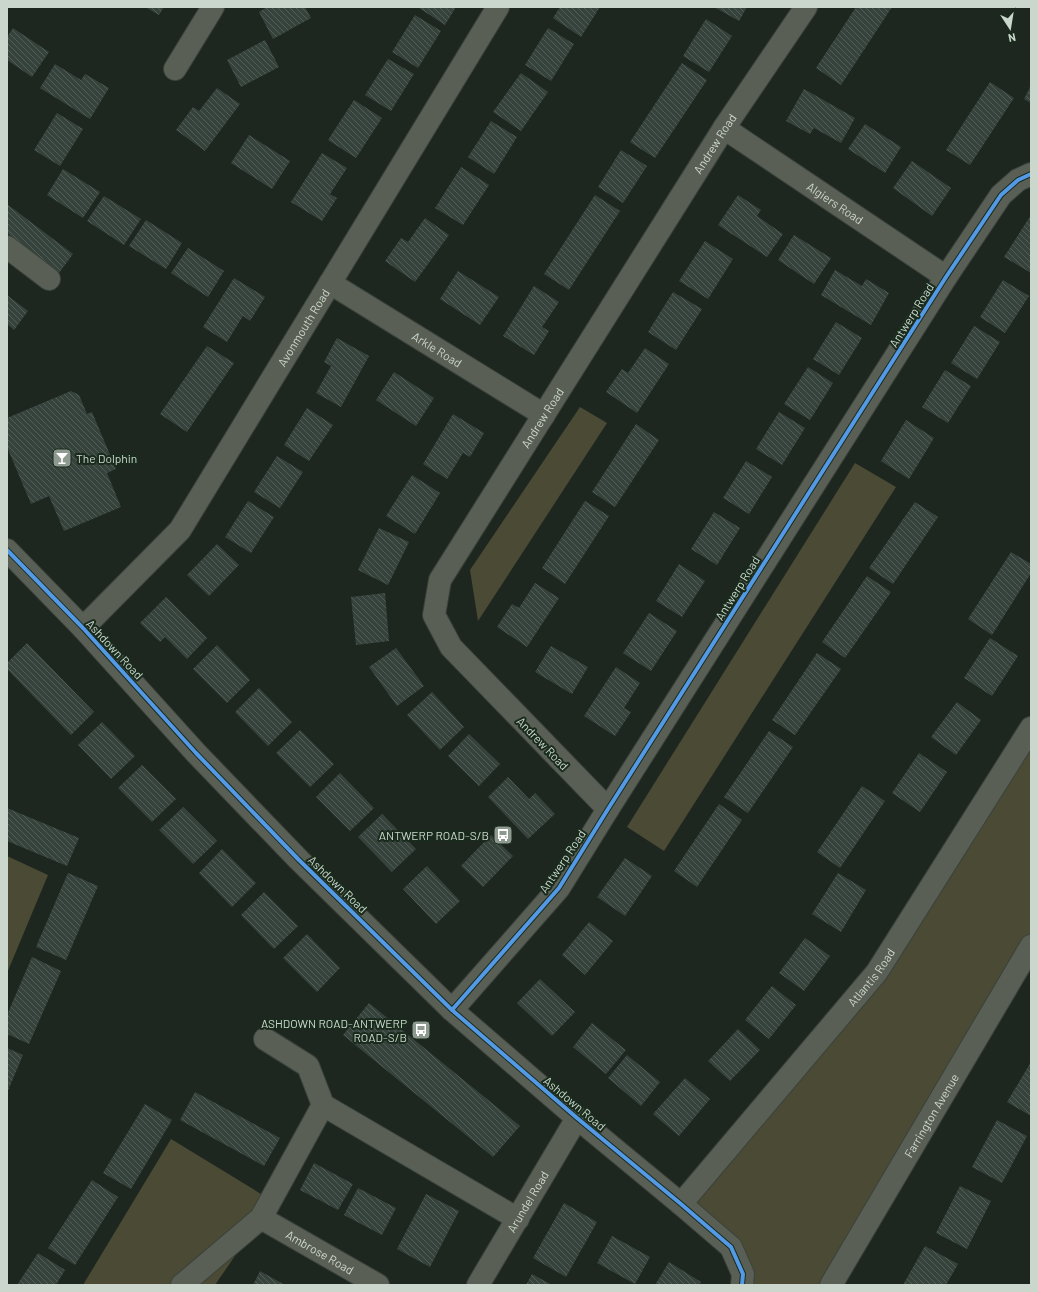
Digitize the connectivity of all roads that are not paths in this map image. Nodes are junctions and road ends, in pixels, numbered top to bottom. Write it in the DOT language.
graph roads {
  1 [pos="213,7"];
  2 [pos="498,7"];
  3 [pos="806,7"];
  4 [pos="175,69"];
  5 [pos="724,128"];
  6 [pos="1031,174"];
  7 [pos="7,248"];
  8 [pos="946,277"];
  9 [pos="49,279"];
  10 [pos="330,283"];
  11 [pos="544,415"];
  12 [pos="7,550"];
  13 [pos="83,628"];
  14 [pos="1031,728"];
  15 [pos="608,809"];
  16 [pos="1031,946"];
  17 [pos="452,1010"];
  18 [pos="265,1040"];
  19 [pos="323,1105"];
  20 [pos="577,1118"];
  21 [pos="681,1204"];
  22 [pos="261,1218"];
  23 [pos="518,1219"];
  24 [pos="182,1285"];
  25 [pos="378,1285"];
  26 [pos="478,1285"];
  27 [pos="742,1285"];
  28 [pos="831,1285"];
  1 -- 4 [label="street"];
  2 -- 10 [label="street, Avonmouth Road"];
  3 -- 5 [label="street, Andrew Road"];
  5 -- 8 [label="street, Algiers Road"];
  5 -- 11 [label="street, Andrew Road"];
  6 -- 8 [label="street, Antwerp Road"];
  7 -- 9 [label="street"];
  8 -- 15 [label="street, Antwerp Road"];
  10 -- 11 [label="street, Arkle Road"];
  10 -- 13 [label="street, Avonmouth Road"];
  11 -- 15 [label="street, Andrew Road"];
  12 -- 13 [label="street, Ashdown Road"];
  13 -- 17 [label="street, Ashdown Road"];
  14 -- 21 [label="street, Atlantis Road"];
  15 -- 17 [label="street, Antwerp Road"];
  16 -- 28 [label="street, Farrington Avenue"];
  17 -- 20 [label="street, Ashdown Road"];
  18 -- 19 [label="street"];
  19 -- 22 [label="street"];
  19 -- 23 [label="street"];
  20 -- 21 [label="street, Ashdown Road"];
  20 -- 23 [label="street, Arundel Road"];
  21 -- 27 [label="street, Ashdown Road"];
  22 -- 24 [label="street"];
  22 -- 25 [label="street, Ambrose Road"];
  23 -- 26 [label="street, Arundel Road"];
}
